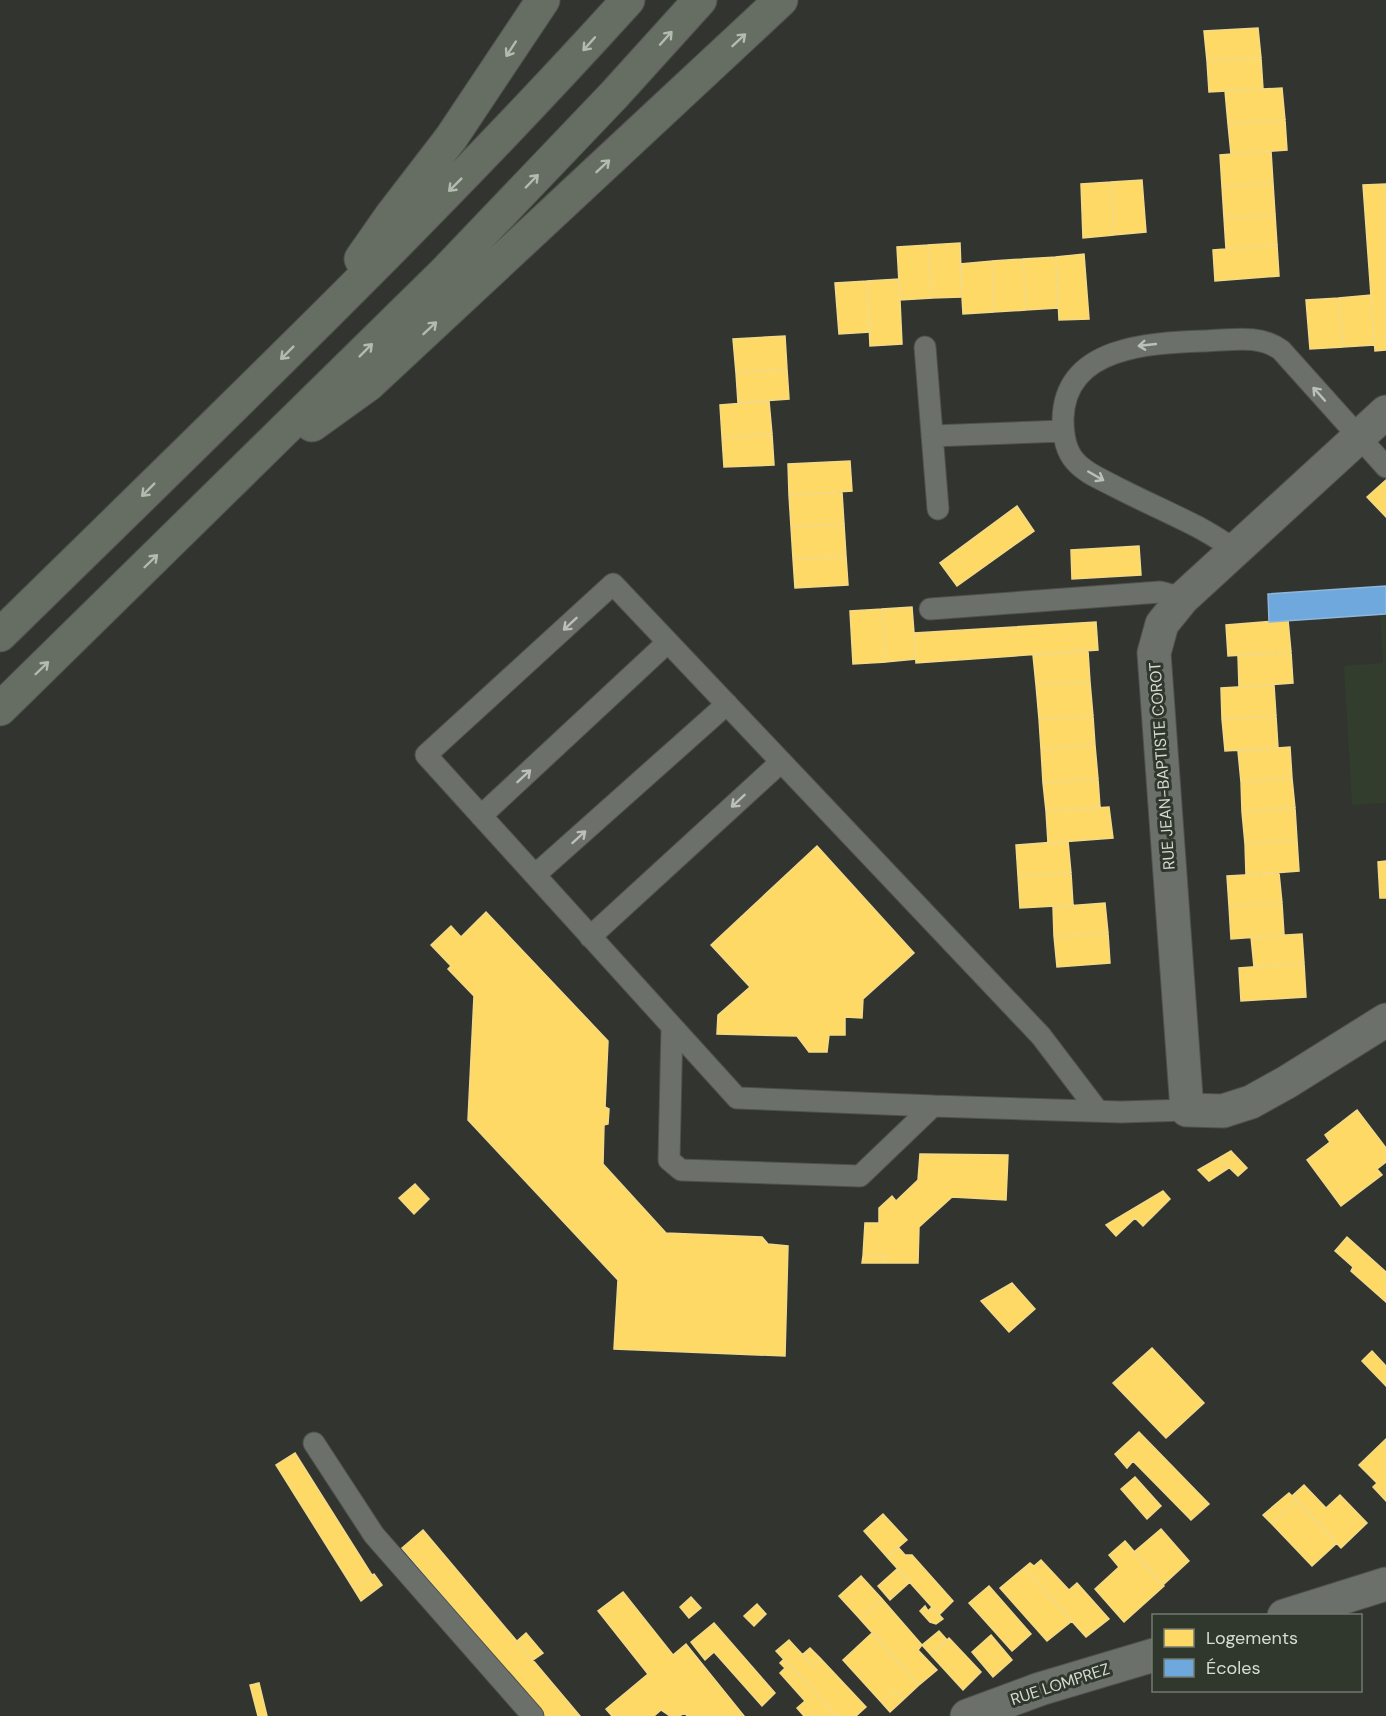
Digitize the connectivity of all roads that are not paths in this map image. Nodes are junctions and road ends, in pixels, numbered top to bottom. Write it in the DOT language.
graph roads {
  1 [pos="543,0"];
  2 [pos="628,0"];
  3 [pos="699,0"];
  4 [pos="782,0"];
  5 [pos="316,324"];
  6 [pos="925,347"];
  7 [pos="1386,412"];
  8 [pos="1063,431"];
  9 [pos="932,436"];
  10 [pos="1358,438"];
  11 [pos="1386,467"];
  12 [pos="235,479"];
  13 [pos="938,509"];
  14 [pos="1235,549"];
  15 [pos="1183,598"];
  16 [pos="930,609"];
  17 [pos="0,635"];
  18 [pos="668,642"];
  19 [pos="727,704"];
  20 [pos="0,709"];
  21 [pos="781,762"];
  22 [pos="481,816"];
  23 [pos="535,876"];
  24 [pos="590,937"];
  25 [pos="1386,1020"];
  26 [pos="672,1027"];
  27 [pos="933,1106"];
  28 [pos="1186,1110"];
  29 [pos="1098,1112"];
  30 [pos="314,1443"];
  31 [pos="1386,1584"];
  32 [pos="1290,1614"];
  33 [pos="1152,1656"];
  34 [pos="533,1716"];
  35 [pos="967,1716"];
  1 -- 5 [label="highway, one-way"];
  2 -- 5 [label="highway, one-way"];
  12 -- 3 [label="highway, one-way"];
  12 -- 4 [label="highway, one-way"];
  5 -- 17 [label="highway, one-way"];
  6 -- 9 [label="lane"];
  7 -- 10 [label="street, RUE JEAN-BAPTISTE COROT"];
  8 -- 9 [label="lane"];
  10 -- 8 [label="lane, one-way"];
  8 -- 14 [label="lane, one-way"];
  9 -- 13 [label="lane"];
  10 -- 11 [label="lane"];
  10 -- 14 [label="street, RUE JEAN-BAPTISTE COROT"];
  20 -- 12 [label="highway, one-way"];
  14 -- 15 [label="street, RUE JEAN-BAPTISTE COROT"];
  15 -- 16 [label="lane"];
  15 -- 28 [label="street, RUE JEAN-BAPTISTE COROT"];
  18 -- 19 [label="lane"];
  22 -- 18 [label="lane, one-way"];
  18 -- 22 [label="lane, one-way"];
  19 -- 21 [label="lane"];
  23 -- 19 [label="lane, one-way"];
  21 -- 24 [label="lane, one-way"];
  21 -- 29 [label="lane"];
  22 -- 23 [label="lane"];
  23 -- 24 [label="lane"];
  24 -- 26 [label="lane"];
  25 -- 28 [label="street"];
  26 -- 27 [label="lane"];
  26 -- 27 [label="lane"];
  27 -- 29 [label="lane"];
  28 -- 29 [label="lane"];
  30 -- 34 [label="lane"];
  31 -- 32 [label="street"];
  33 -- 35 [label="street, RUE LOMPREZ"];
}
